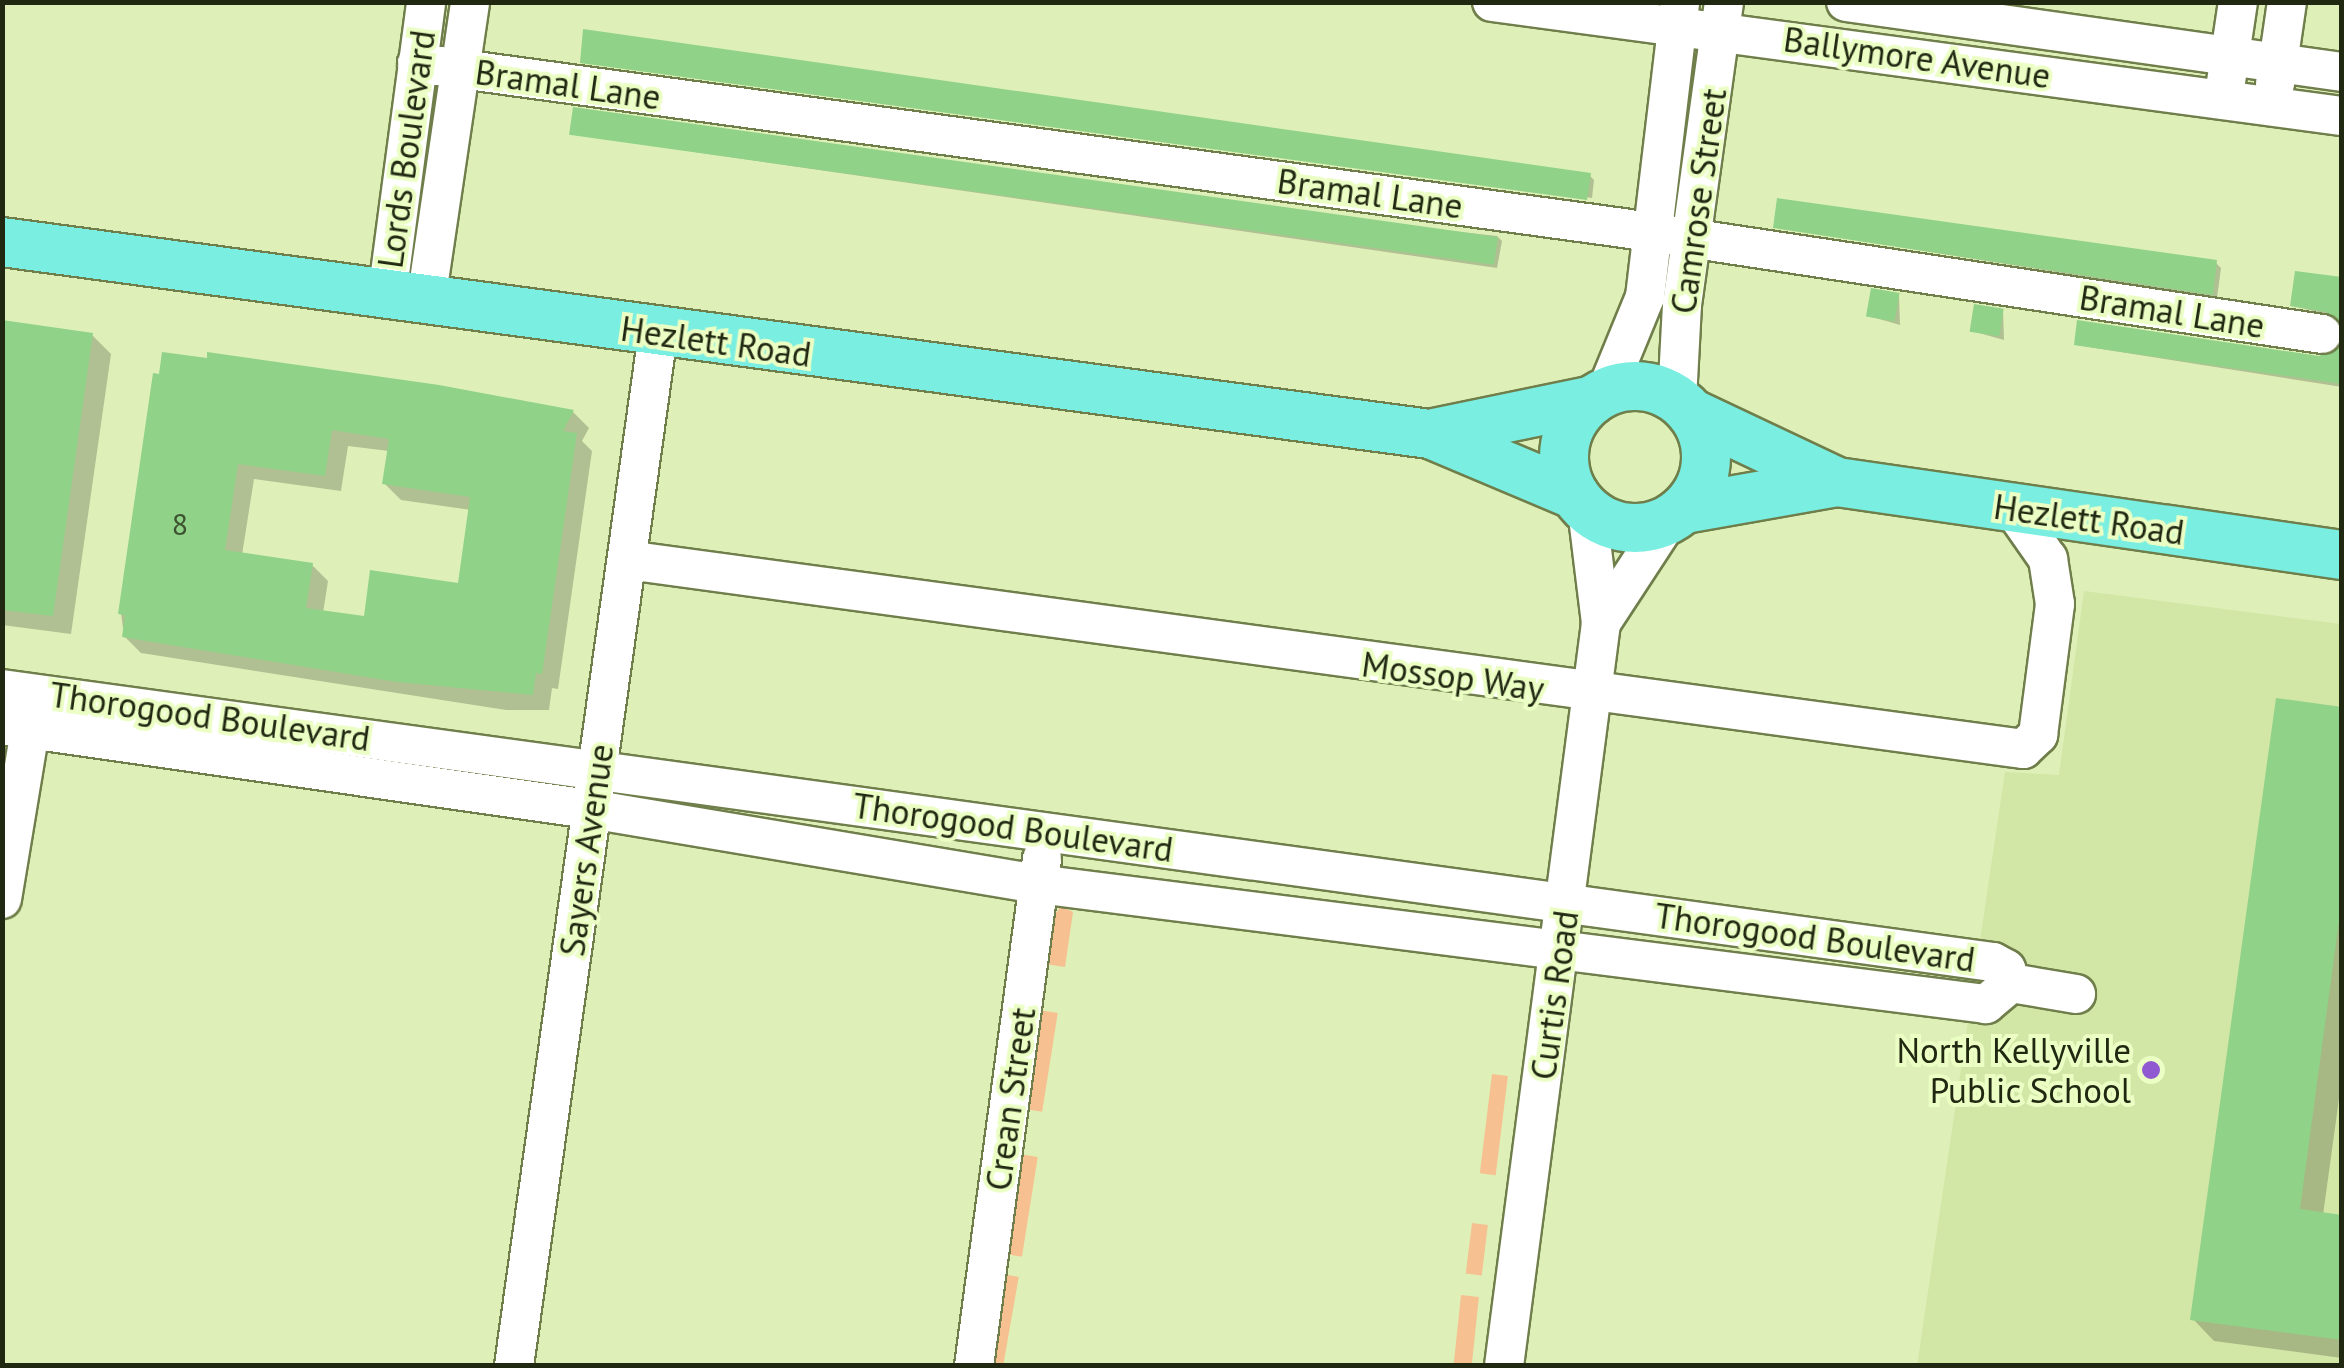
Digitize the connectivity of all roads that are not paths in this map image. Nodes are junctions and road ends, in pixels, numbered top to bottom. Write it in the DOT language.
graph roads {
  1 [pos="426,2"];
  2 [pos="470,2"];
  3 [pos="1492,2"];
  4 [pos="1846,2"];
  5 [pos="2238,2"];
  6 [pos="2287,2"];
  7 [pos="1678,14"];
  8 [pos="1723,17"];
  9 [pos="2230,56"];
  10 [pos="417,63"];
  11 [pos="2279,63"];
  12 [pos="460,69"];
  13 [pos="2342,72"];
  14 [pos="2223,99"];
  15 [pos="2271,105"];
  16 [pos="2342,116"];
  17 [pos="1655,233"];
  18 [pos="1694,239"];
  19 [pos="2,242"];
  20 [pos="406,298"];
  21 [pos="658,334"];
  22 [pos="2322,334"];
  23 [pos="1600,396"];
  24 [pos="1684,406"];
  25 [pos="1430,434"];
  26 [pos="1836,482"];
  27 [pos="1581,502"];
  28 [pos="2013,509"];
  29 [pos="1676,514"];
  30 [pos="2342,555"];
  31 [pos="626,560"];
  32 [pos="1602,623"];
  33 [pos="1592,695"];
  34 [pos="18,709"];
  35 [pos="598,767"];
  36 [pos="592,810"];
  37 [pos="1045,832"];
  38 [pos="1038,884"];
  39 [pos="2,898"];
  40 [pos="1566,902"];
  41 [pos="1560,950"];
  42 [pos="2010,983"];
  43 [pos="2076,994"];
  44 [pos="514,1366"];
  45 [pos="974,1366"];
  46 [pos="1504,1366"];
  1 -- 10 [label="street, Lords Boulevard"];
  2 -- 12 [label="street, Lords Boulevard"];
  3 -- 7 [label="street, Ballymore Avenue"];
  4 -- 9 [label="street, Ballymore Avenue"];
  5 -- 9 [label="street"];
  6 -- 11 [label="street"];
  7 -- 8 [label="street, Ballymore Avenue"];
  7 -- 17 [label="street, Camrose Street"];
  8 -- 14 [label="street, Ballymore Avenue"];
  8 -- 18 [label="street, Camrose Street"];
  9 -- 11 [label="street, Ballymore Avenue"];
  9 -- 14 [label="street"];
  10 -- 12 [label="street, Bramal Lane"];
  10 -- 20 [label="street, Lords Boulevard"];
  11 -- 13 [label="street, Ballymore Avenue"];
  11 -- 15 [label="street"];
  12 -- 17 [label="street, Bramal Lane"];
  12 -- 20 [label="street, Lords Boulevard"];
  14 -- 15 [label="street, Ballymore Avenue"];
  15 -- 16 [label="street, Ballymore Avenue"];
  17 -- 18 [label="street, Bramal Lane"];
  17 -- 23 [label="street, Camrose Street"];
  18 -- 22 [label="street, Bramal Lane"];
  18 -- 24 [label="street, Camrose Street"];
  19 -- 20 [label="main road, Hezlett Road"];
  20 -- 21 [label="main road, Hezlett Road"];
  21 -- 25 [label="main road, Hezlett Road"];
  21 -- 31 [label="street, Sayers Avenue"];
  23 -- 24 [label="main road"];
  23 -- 25 [label="main road, Hezlett Road"];
  23 -- 27 [label="main road"];
  24 -- 26 [label="main road, Hezlett Road"];
  24 -- 29 [label="main road"];
  25 -- 27 [label="main road, Hezlett Road"];
  26 -- 28 [label="main road, Hezlett Road"];
  26 -- 29 [label="main road, Hezlett Road"];
  27 -- 29 [label="main road"];
  27 -- 32 [label="street, Curtis Road"];
  28 -- 30 [label="main road, Hezlett Road"];
  28 -- 33 [label="street, Mossop Way"];
  29 -- 32 [label="street, Curtis Road"];
  31 -- 33 [label="street, Mossop Way"];
  31 -- 35 [label="street, Sayers Avenue"];
  32 -- 33 [label="street, Curtis Road"];
  33 -- 40 [label="street, Curtis Road"];
  34 -- 35 [label="street, Thorogood Boulevard"];
  34 -- 36 [label="street, Thorogood Boulevard"];
  34 -- 39 [label="street"];
  35 -- 36 [label="street, Sayers Avenue"];
  35 -- 37 [label="street, Thorogood Boulevard"];
  36 -- 38 [label="street, Thorogood Boulevard"];
  36 -- 44 [label="street, Sayers Avenue"];
  37 -- 38 [label="street, Crean Street"];
  37 -- 40 [label="street, Thorogood Boulevard"];
  38 -- 41 [label="street, Thorogood Boulevard"];
  38 -- 45 [label="street, Crean Street"];
  40 -- 41 [label="street, Curtis Road"];
  40 -- 42 [label="street, Thorogood Boulevard"];
  41 -- 42 [label="street, Thorogood Boulevard"];
  41 -- 46 [label="street, Curtis Road"];
  42 -- 43 [label="street, Thorogood Boulevard"];
}
